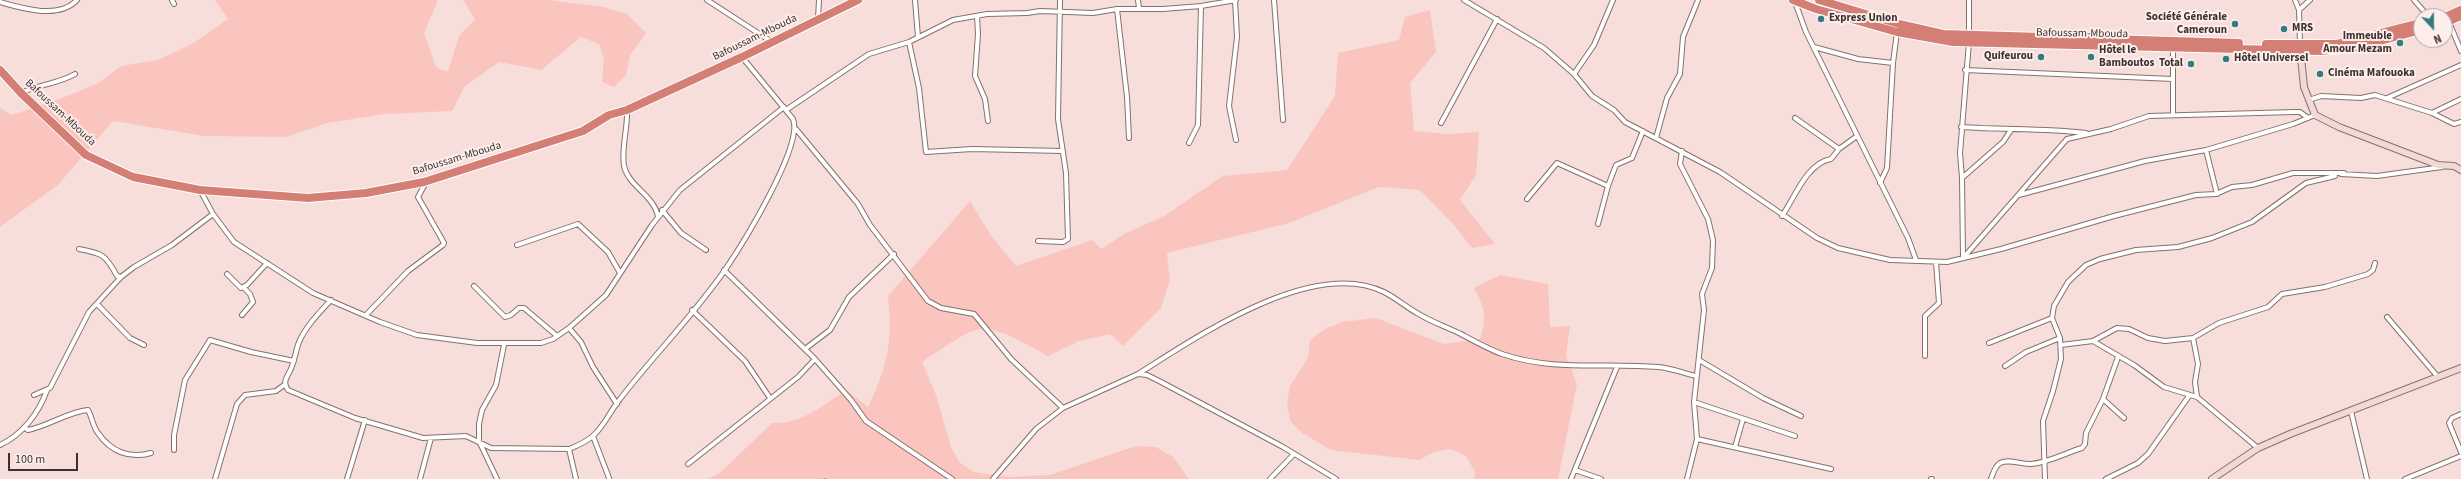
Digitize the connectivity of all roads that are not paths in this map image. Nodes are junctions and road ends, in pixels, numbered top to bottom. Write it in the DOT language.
graph roads {
  1 [pos="77,0"];
  2 [pos="707,0"];
  3 [pos="819,0"];
  4 [pos="858,0"];
  5 [pos="915,0"];
  6 [pos="1060,0"];
  7 [pos="1138,0"];
  8 [pos="1235,0"];
  9 [pos="1274,0"];
  10 [pos="1464,0"];
  11 [pos="1613,0"];
  12 [pos="1698,0"];
  13 [pos="1794,0"];
  14 [pos="1819,0"];
  15 [pos="1969,0"];
  16 [pos="2295,0"];
  17 [pos="2310,0"];
  18 [pos="2414,0"];
  19 [pos="0,2"];
  20 [pos="1200,6"];
  21 [pos="1139,8"];
  22 [pos="2421,8"];
  23 [pos="1117,9"];
  24 [pos="2299,10"];
  25 [pos="1059,12"];
  26 [pos="976,16"];
  27 [pos="1497,19"];
  28 [pos="818,20"];
  29 [pos="2413,25"];
  30 [pos="1898,28"];
  31 [pos="2413,32"];
  32 [pos="2453,35"];
  33 [pos="918,37"];
  34 [pos="1969,38"];
  35 [pos="772,42"];
  36 [pos="909,42"];
  37 [pos="2173,43"];
  38 [pos="1814,47"];
  39 [pos="2301,48"];
  40 [pos="2461,51"];
  41 [pos="742,57"];
  42 [pos="1893,63"];
  43 [pos="2461,65"];
  44 [pos="0,70"];
  45 [pos="1965,70"];
  46 [pos="76,74"];
  47 [pos="1574,74"];
  48 [pos="2173,79"];
  49 [pos="21,93"];
  50 [pos="2387,98"];
  51 [pos="2461,99"];
  52 [pos="2309,100"];
  53 [pos="785,108"];
  54 [pos="627,110"];
  55 [pos="2432,113"];
  56 [pos="2173,115"];
  57 [pos="2315,115"];
  58 [pos="1795,118"];
  59 [pos="2308,118"];
  60 [pos="1283,120"];
  61 [pos="988,121"];
  62 [pos="2461,122"];
  63 [pos="1442,123"];
  64 [pos="1961,127"];
  65 [pos="796,129"];
  66 [pos="2011,130"];
  67 [pos="1643,131"];
  68 [pos="2088,133"];
  69 [pos="1857,136"];
  70 [pos="1128,138"];
  71 [pos="1656,138"];
  72 [pos="1236,140"];
  73 [pos="1189,143"];
  74 [pos="1839,149"];
  75 [pos="2206,150"];
  76 [pos="1063,151"];
  77 [pos="1682,151"];
  78 [pos="2458,166"];
  79 [pos="2461,170"];
  80 [pos="2344,173"];
  81 [pos="1962,178"];
  82 [pos="424,182"];
  83 [pos="1880,183"];
  84 [pos="1608,186"];
  85 [pos="200,190"];
  86 [pos="2217,194"];
  87 [pos="2018,195"];
  88 [pos="1527,199"];
  89 [pos="662,210"];
  90 [pos="213,214"];
  91 [pos="1782,216"];
  92 [pos="658,217"];
  93 [pos="1598,224"];
  94 [pos="1038,241"];
  95 [pos="517,245"];
  96 [pos="79,249"];
  97 [pos="706,250"];
  98 [pos="894,254"];
  99 [pos="1963,257"];
  100 [pos="1916,260"];
  101 [pos="1936,262"];
  102 [pos="267,263"];
  103 [pos="2375,263"];
  104 [pos="724,270"];
  105 [pos="620,273"];
  106 [pos="227,274"];
  107 [pos="121,277"];
  108 [pos="474,286"];
  109 [pos="243,287"];
  110 [pos="331,300"];
  111 [pos="97,304"];
  112 [pos="692,310"];
  113 [pos="366,314"];
  114 [pos="242,315"];
  115 [pos="2387,317"];
  116 [pos="2052,318"];
  117 [pos="569,328"];
  118 [pos="557,336"];
  119 [pos="2060,338"];
  120 [pos="2193,338"];
  121 [pos="2093,341"];
  122 [pos="1989,343"];
  123 [pos="144,345"];
  124 [pos="504,345"];
  125 [pos="2061,345"];
  126 [pos="805,349"];
  127 [pos="1925,356"];
  128 [pos="2118,357"];
  129 [pos="815,359"];
  130 [pos="1699,360"];
  131 [pos="294,361"];
  132 [pos="1617,366"];
  133 [pos="1628,366"];
  134 [pos="2005,366"];
  135 [pos="2461,368"];
  136 [pos="1616,373"];
  137 [pos="1138,374"];
  138 [pos="1696,376"];
  139 [pos="2438,377"];
  140 [pos="284,385"];
  141 [pos="47,390"];
  142 [pos="34,395"];
  143 [pos="2189,396"];
  144 [pos="2198,397"];
  145 [pos="770,398"];
  146 [pos="2103,399"];
  147 [pos="1694,402"];
  148 [pos="617,404"];
  149 [pos="1063,408"];
  150 [pos="2351,411"];
  151 [pos="2461,414"];
  152 [pos="1801,416"];
  153 [pos="1743,418"];
  154 [pos="2124,418"];
  155 [pos="366,420"];
  156 [pos="25,428"];
  157 [pos="593,436"];
  158 [pos="1796,436"];
  159 [pos="431,438"];
  160 [pos="1697,439"];
  161 [pos="479,441"];
  162 [pos="0,445"];
  163 [pos="1735,447"];
  164 [pos="2258,448"];
  165 [pos="569,449"];
  166 [pos="174,450"];
  167 [pos="2461,452"];
  168 [pos="151,453"];
  169 [pos="1294,454"];
  170 [pos="2461,456"];
  171 [pos="2044,462"];
  172 [pos="688,464"];
  173 [pos="1575,470"];
  174 [pos="1830,470"];
  175 [pos="609,478"];
  176 [pos="215,479"];
  177 [pos="347,479"];
  178 [pos="420,479"];
  179 [pos="497,479"];
  180 [pos="576,479"];
  181 [pos="952,479"];
  182 [pos="993,479"];
  183 [pos="1270,479"];
  184 [pos="1336,479"];
  185 [pos="1571,479"];
  186 [pos="1601,479"];
  187 [pos="1687,479"];
  188 [pos="1991,479"];
  189 [pos="2045,479"];
  190 [pos="2106,479"];
  191 [pos="2212,479"];
  192 [pos="2367,479"];
  193 [pos="2405,479"];
  1 -- 19 [label="street"];
  2 -- 35 [label="street"];
  3 -- 28 [label="street"];
  4 -- 28 [label="highway, Bafoussam-Mbouda"];
  5 -- 33 [label="street"];
  6 -- 25 [label="street"];
  7 -- 21 [label="street"];
  8 -- 20 [label="street"];
  8 -- 72 [label="street"];
  9 -- 60 [label="street"];
  10 -- 27 [label="street"];
  11 -- 47 [label="street"];
  12 -- 71 [label="street"];
  13 -- 30 [label="highway, Bafoussam-Mbouda"];
  13 -- 38 [label="street"];
  14 -- 30 [label="highway, Bafoussam-Mbouda"];
  15 -- 34 [label="street"];
  16 -- 24 [label="street"];
  17 -- 24 [label="street"];
  18 -- 22 [label="street"];
  20 -- 21 [label="street"];
  20 -- 73 [label="street"];
  21 -- 23 [label="street"];
  23 -- 25 [label="street"];
  23 -- 70 [label="street"];
  24 -- 39 [label="street"];
  25 -- 26 [label="street"];
  25 -- 76 [label="street"];
  26 -- 33 [label="street"];
  26 -- 61 [label="street"];
  27 -- 47 [label="street"];
  27 -- 63 [label="street"];
  28 -- 35 [label="highway, Bafoussam-Mbouda"];
  29 -- 39 [label="highway, Bafoussam-Mbouda"];
  30 -- 34 [label="highway, Bafoussam-Mbouda"];
  30 -- 42 [label="street"];
  31 -- 39 [label="highway, Bafoussam-Mbouda"];
  32 -- 40 [label="street"];
  33 -- 36 [label="street"];
  34 -- 37 [label="highway, Bafoussam-Mbouda"];
  34 -- 45 [label="street"];
  35 -- 41 [label="highway, Bafoussam-Mbouda"];
  36 -- 53 [label="street"];
  36 -- 76 [label="street"];
  37 -- 39 [label="highway, Bafoussam-Mbouda"];
  37 -- 48 [label="street"];
  38 -- 42 [label="street"];
  38 -- 69 [label="street"];
  39 -- 52 [label="street"];
  41 -- 53 [label="street"];
  41 -- 54 [label="highway, Bafoussam-Mbouda"];
  42 -- 83 [label="street"];
  43 -- 50 [label="street"];
  44 -- 49 [label="highway, Bafoussam-Mbouda"];
  45 -- 48 [label="street"];
  45 -- 64 [label="street"];
  46 -- 49 [label="street"];
  47 -- 67 [label="street"];
  48 -- 56 [label="street"];
  49 -- 85 [label="highway, Bafoussam-Mbouda"];
  50 -- 52 [label="street"];
  50 -- 55 [label="street"];
  51 -- 55 [label="street"];
  52 -- 57 [label="street"];
  53 -- 65 [label="street"];
  53 -- 89 [label="street"];
  54 -- 82 [label="highway, Bafoussam-Mbouda"];
  54 -- 92 [label="street"];
  55 -- 62 [label="street"];
  56 -- 59 [label="street"];
  56 -- 68 [label="street"];
  57 -- 59 [label="street"];
  57 -- 78 [label="street"];
  58 -- 74 [label="street"];
  59 -- 75 [label="street"];
  64 -- 66 [label="street"];
  64 -- 81 [label="street"];
  65 -- 98 [label="street"];
  65 -- 104 [label="street"];
  66 -- 68 [label="street"];
  66 -- 81 [label="street"];
  67 -- 71 [label="street"];
  67 -- 84 [label="street"];
  68 -- 87 [label="street"];
  69 -- 74 [label="street"];
  69 -- 83 [label="street"];
  71 -- 77 [label="street"];
  74 -- 91 [label="street"];
  75 -- 86 [label="street"];
  75 -- 87 [label="street"];
  76 -- 94 [label="street"];
  77 -- 91 [label="street"];
  77 -- 130 [label="street"];
  78 -- 79 [label="street"];
  78 -- 80 [label="street"];
  80 -- 86 [label="street"];
  80 -- 116 [label="street"];
  81 -- 99 [label="street"];
  82 -- 85 [label="highway, Bafoussam-Mbouda"];
  82 -- 113 [label="street"];
  83 -- 100 [label="street"];
  84 -- 88 [label="street"];
  84 -- 93 [label="street"];
  85 -- 90 [label="street"];
  86 -- 99 [label="street"];
  87 -- 99 [label="street"];
  89 -- 92 [label="street"];
  89 -- 97 [label="street"];
  90 -- 102 [label="street"];
  90 -- 107 [label="street"];
  91 -- 100 [label="street"];
  92 -- 105 [label="street"];
  95 -- 105 [label="street"];
  96 -- 107 [label="street"];
  98 -- 126 [label="street"];
  98 -- 149 [label="street"];
  99 -- 101 [label="street"];
  100 -- 101 [label="street"];
  101 -- 127 [label="street"];
  102 -- 109 [label="street"];
  102 -- 110 [label="street"];
  103 -- 120 [label="street"];
  104 -- 112 [label="street"];
  104 -- 126 [label="street"];
  105 -- 117 [label="street"];
  106 -- 109 [label="street"];
  107 -- 111 [label="street"];
  108 -- 118 [label="street"];
  109 -- 114 [label="street"];
  110 -- 113 [label="street"];
  110 -- 131 [label="street"];
  111 -- 123 [label="street"];
  111 -- 141 [label="street"];
  112 -- 145 [label="street"];
  112 -- 148 [label="street"];
  113 -- 124 [label="street"];
  115 -- 139 [label="street"];
  116 -- 119 [label="street"];
  116 -- 122 [label="street"];
  117 -- 118 [label="street"];
  117 -- 148 [label="street"];
  118 -- 124 [label="street"];
  119 -- 125 [label="street"];
  119 -- 134 [label="street"];
  120 -- 121 [label="street"];
  120 -- 144 [label="street"];
  121 -- 125 [label="street"];
  121 -- 128 [label="street"];
  124 -- 161 [label="street"];
  125 -- 171 [label="street"];
  126 -- 129 [label="street"];
  128 -- 143 [label="street"];
  128 -- 146 [label="street"];
  129 -- 145 [label="street"];
  129 -- 181 [label="street"];
  130 -- 138 [label="street"];
  130 -- 152 [label="street"];
  131 -- 140 [label="street"];
  131 -- 166 [label="street"];
  132 -- 133 [label="street"];
  132 -- 136 [label="street"];
  132 -- 137 [label="street"];
  133 -- 136 [label="street"];
  133 -- 138 [label="street"];
  135 -- 139 [label="street"];
  136 -- 173 [label="street"];
  137 -- 149 [label="street"];
  137 -- 169 [label="street"];
  138 -- 147 [label="street"];
  139 -- 150 [label="street"];
  140 -- 155 [label="street"];
  140 -- 176 [label="street"];
  141 -- 142 [label="street"];
  141 -- 156 [label="street"];
  143 -- 144 [label="street"];
  143 -- 190 [label="street"];
  144 -- 164 [label="street"];
  145 -- 172 [label="street"];
  146 -- 154 [label="street"];
  146 -- 171 [label="street"];
  147 -- 153 [label="street"];
  147 -- 160 [label="street"];
  148 -- 157 [label="street"];
  149 -- 182 [label="street"];
  150 -- 164 [label="street"];
  150 -- 192 [label="street"];
  151 -- 167 [label="street"];
  153 -- 158 [label="street"];
  153 -- 163 [label="street"];
  155 -- 159 [label="street"];
  155 -- 177 [label="street"];
  156 -- 162 [label="street"];
  156 -- 168 [label="street"];
  157 -- 165 [label="street"];
  157 -- 175 [label="street"];
  159 -- 161 [label="street"];
  159 -- 178 [label="street"];
  160 -- 163 [label="street"];
  160 -- 187 [label="street"];
  161 -- 165 [label="street"];
  161 -- 179 [label="street"];
  163 -- 174 [label="street"];
  164 -- 191 [label="street"];
  165 -- 180 [label="street"];
  169 -- 183 [label="street"];
  169 -- 184 [label="street"];
  170 -- 193 [label="street"];
  171 -- 188 [label="street"];
  171 -- 189 [label="street"];
  173 -- 185 [label="street"];
  173 -- 186 [label="street"];
}
